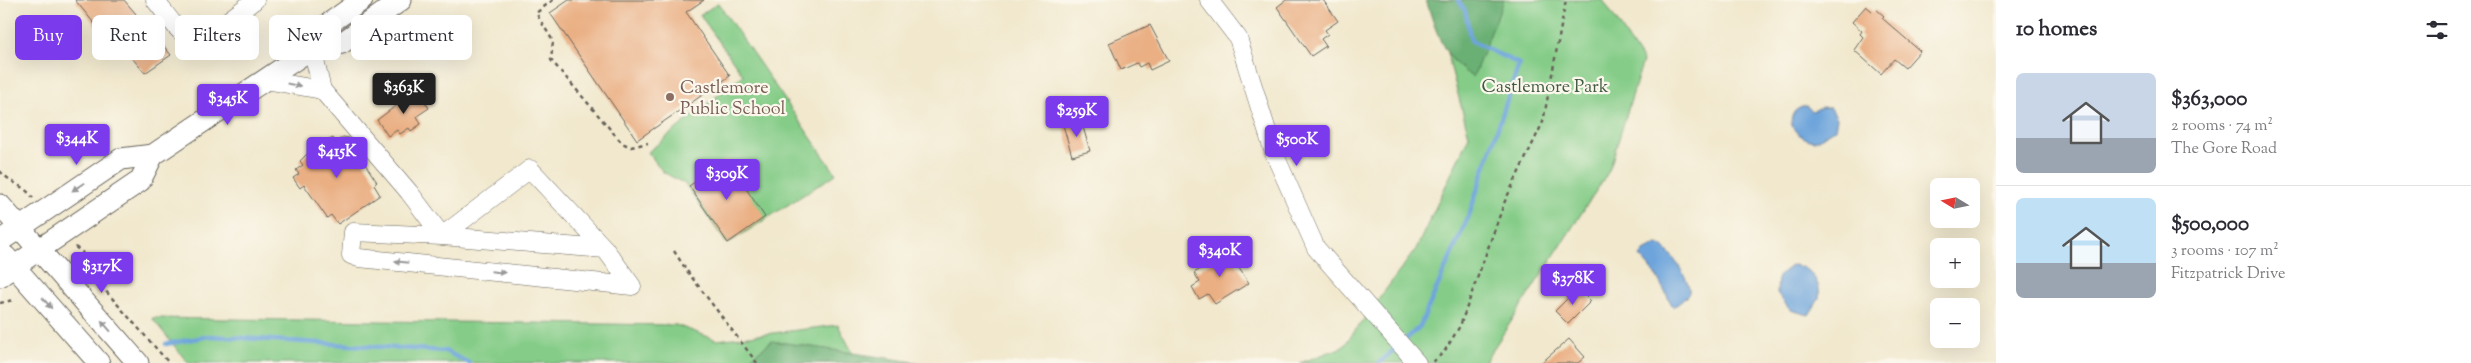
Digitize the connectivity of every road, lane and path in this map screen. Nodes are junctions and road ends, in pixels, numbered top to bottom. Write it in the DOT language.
graph roads {
  1 [pos="155,0"];
  2 [pos="255,0"];
  3 [pos="362,0"];
  4 [pos="401,0"];
  5 [pos="553,0"];
  6 [pos="1209,0"];
  7 [pos="1566,0"];
  8 [pos="341,15"];
  9 [pos="341,43"];
  10 [pos="294,60"];
  11 [pos="316,60"];
  12 [pos="265,80"];
  13 [pos="322,90"];
  14 [pos="648,142"];
  15 [pos="153,155"];
  16 [pos="0,170"];
  17 [pos="29,192"];
  18 [pos="0,205"];
  19 [pos="20,227"];
  20 [pos="442,236"];
  21 [pos="0,241"];
  22 [pos="40,249"];
  23 [pos="605,249"];
  24 [pos="0,250"];
  25 [pos="674,251"];
  26 [pos="82,252"];
  27 [pos="449,267"];
  28 [pos="7,271"];
  29 [pos="13,300"];
  30 [pos="0,303"];
  31 [pos="1414,359"];
  32 [pos="99,363"];
  33 [pos="138,363"];
  34 [pos="169,363"];
  35 [pos="757,363"];
  36 [pos="1432,363"];
  1 -- 2 [label="street"];
  3 -- 8 [label="main road"];
  4 -- 9 [label="main road"];
  5 -- 14 [label="path"];
  6 -- 31 [label="street"];
  7 -- 36 [label="path"];
  10 -- 12 [label="main road"];
  11 -- 13 [label="street"];
  12 -- 13 [label="street, one-way"];
  12 -- 15 [label="main road"];
  13 -- 20 [label="street"];
  15 -- 19 [label="main road, one-way"];
  15 -- 22 [label="main road"];
  16 -- 17 [label="path"];
  18 -- 19 [label="main road"];
  19 -- 21 [label="main road"];
  19 -- 22 [label="main road"];
  20 -- 23 [label="street"];
  20 -- 23 [label="street"];
  20 -- 27 [label="street"];
  27 -- 20 [label="street, one-way"];
  22 -- 28 [label="main road"];
  33 -- 22 [label="main road, one-way"];
  27 -- 23 [label="street, one-way"];
  24 -- 28 [label="main road"];
  25 -- 35 [label="path"];
  26 -- 34 [label="path"];
  28 -- 32 [label="main road, one-way"];
  29 -- 30 [label="path"];
}
